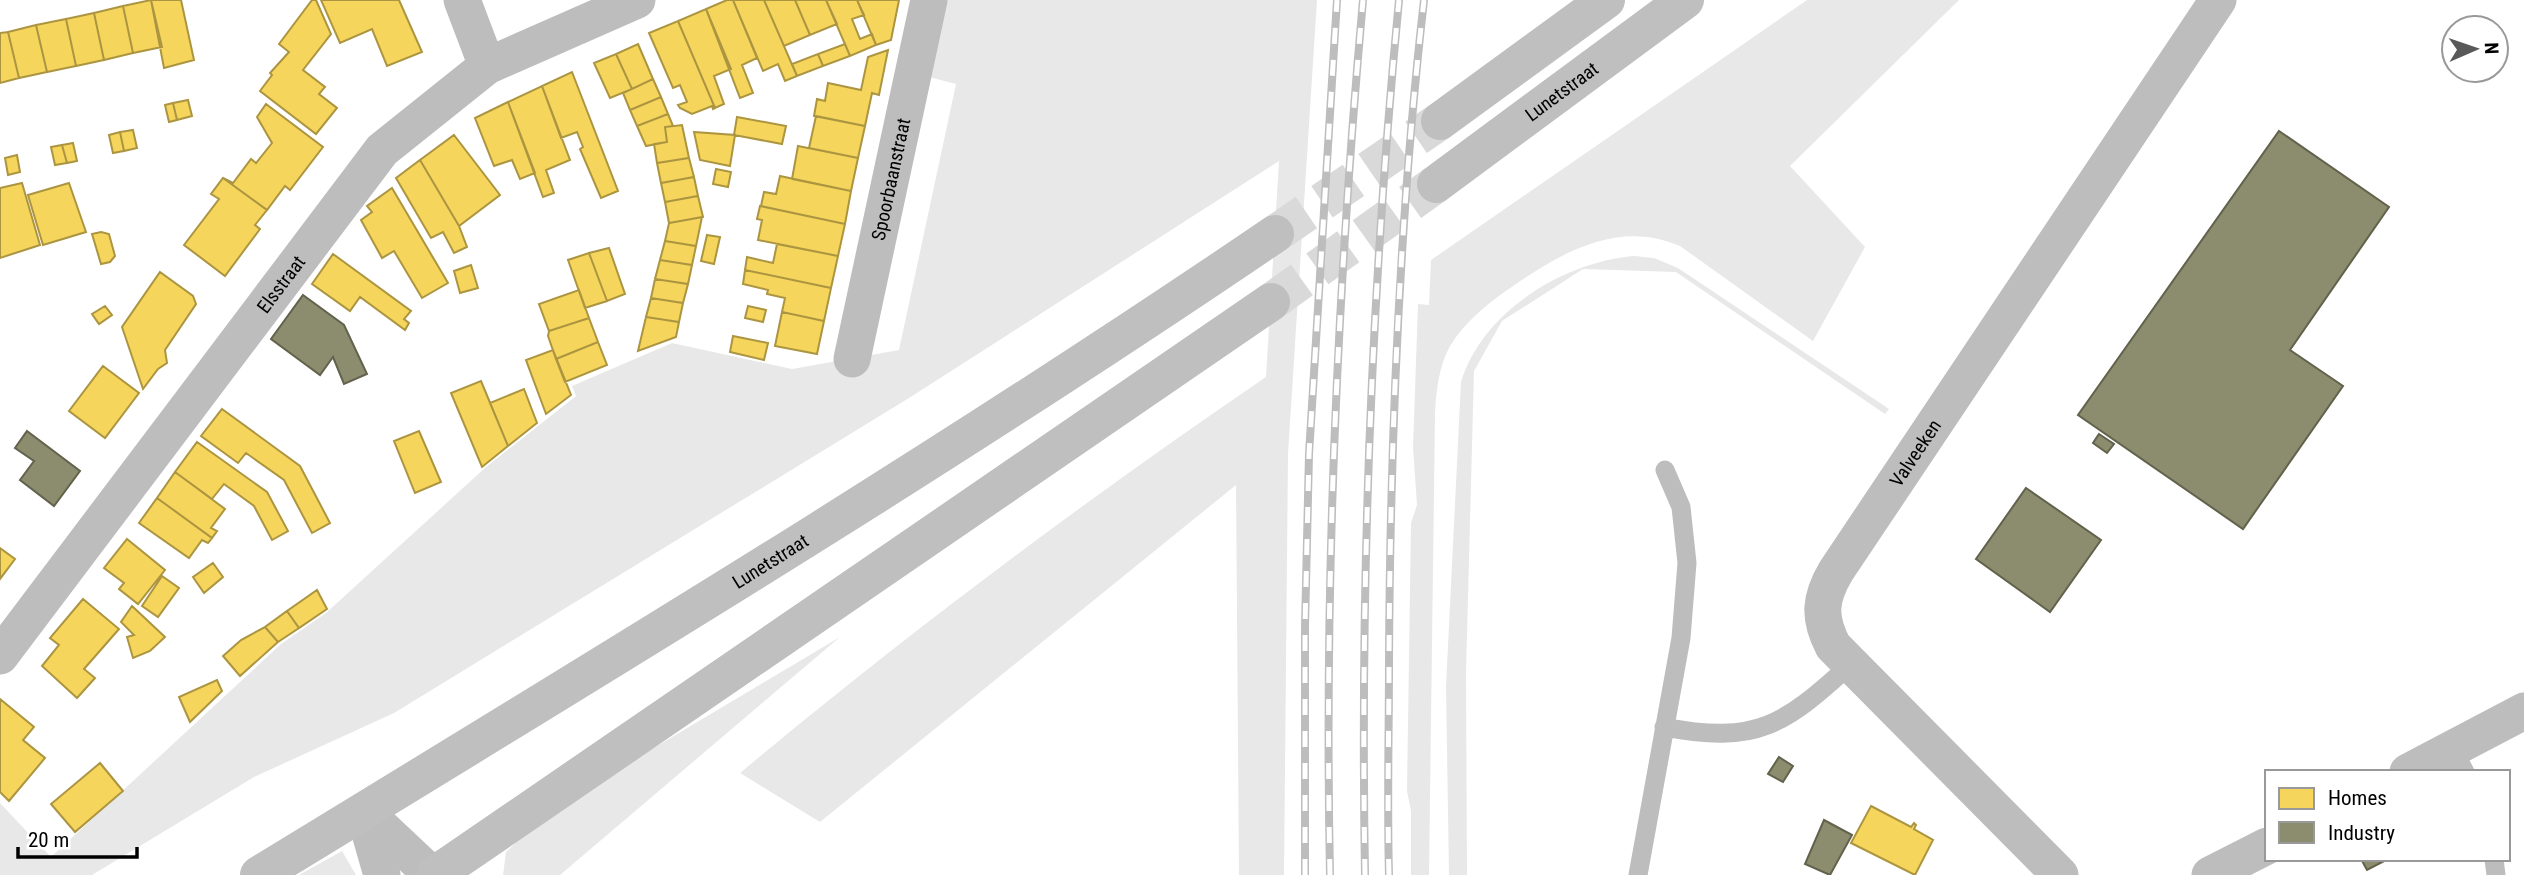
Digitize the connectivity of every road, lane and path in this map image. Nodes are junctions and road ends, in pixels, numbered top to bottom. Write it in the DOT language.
graph roads {
  1 [pos="462,0"];
  2 [pos="637,0"];
  3 [pos="929,0"];
  4 [pos="1606,0"];
  5 [pos="1685,0"];
  6 [pos="2218,0"];
  7 [pos="487,66"];
  8 [pos="1440,121"];
  9 [pos="1436,184"];
  10 [pos="1275,233"];
  11 [pos="1270,302"];
  12 [pos="852,359"];
  13 [pos="1665,470"];
  14 [pos="0,656"];
  15 [pos="1851,664"];
  16 [pos="2524,711"];
  17 [pos="1664,727"];
  18 [pos="2458,760"];
  19 [pos="2416,770"];
  20 [pos="364,811"];
  21 [pos="2265,847"];
  22 [pos="259,875"];
  23 [pos="382,875"];
  24 [pos="434,875"];
  25 [pos="1638,875"];
  26 [pos="2060,875"];
  27 [pos="2210,875"];
  1 -- 7 [label="street"];
  2 -- 7 [label="street, Elsstraat"];
  3 -- 12 [label="street, Spoorbaanstraat"];
  4 -- 8 [label="main road"];
  5 -- 9 [label="main road, Lunetstraat"];
  6 -- 15 [label="street, Valveeken"];
  7 -- 14 [label="street, Elsstraat"];
  10 -- 20 [label="main road, Lunetstraat"];
  11 -- 24 [label="main road"];
  13 -- 17 [label="lane"];
  15 -- 17 [label="lane"];
  15 -- 26 [label="street, Valveeken"];
  16 -- 18 [label="street"];
  17 -- 25 [label="lane"];
  18 -- 19 [label="street"];
  20 -- 22 [label="main road, Lunetstraat"];
  20 -- 23 [label="street"];
  20 -- 24 [label="street"];
  21 -- 27 [label="street"];
}
